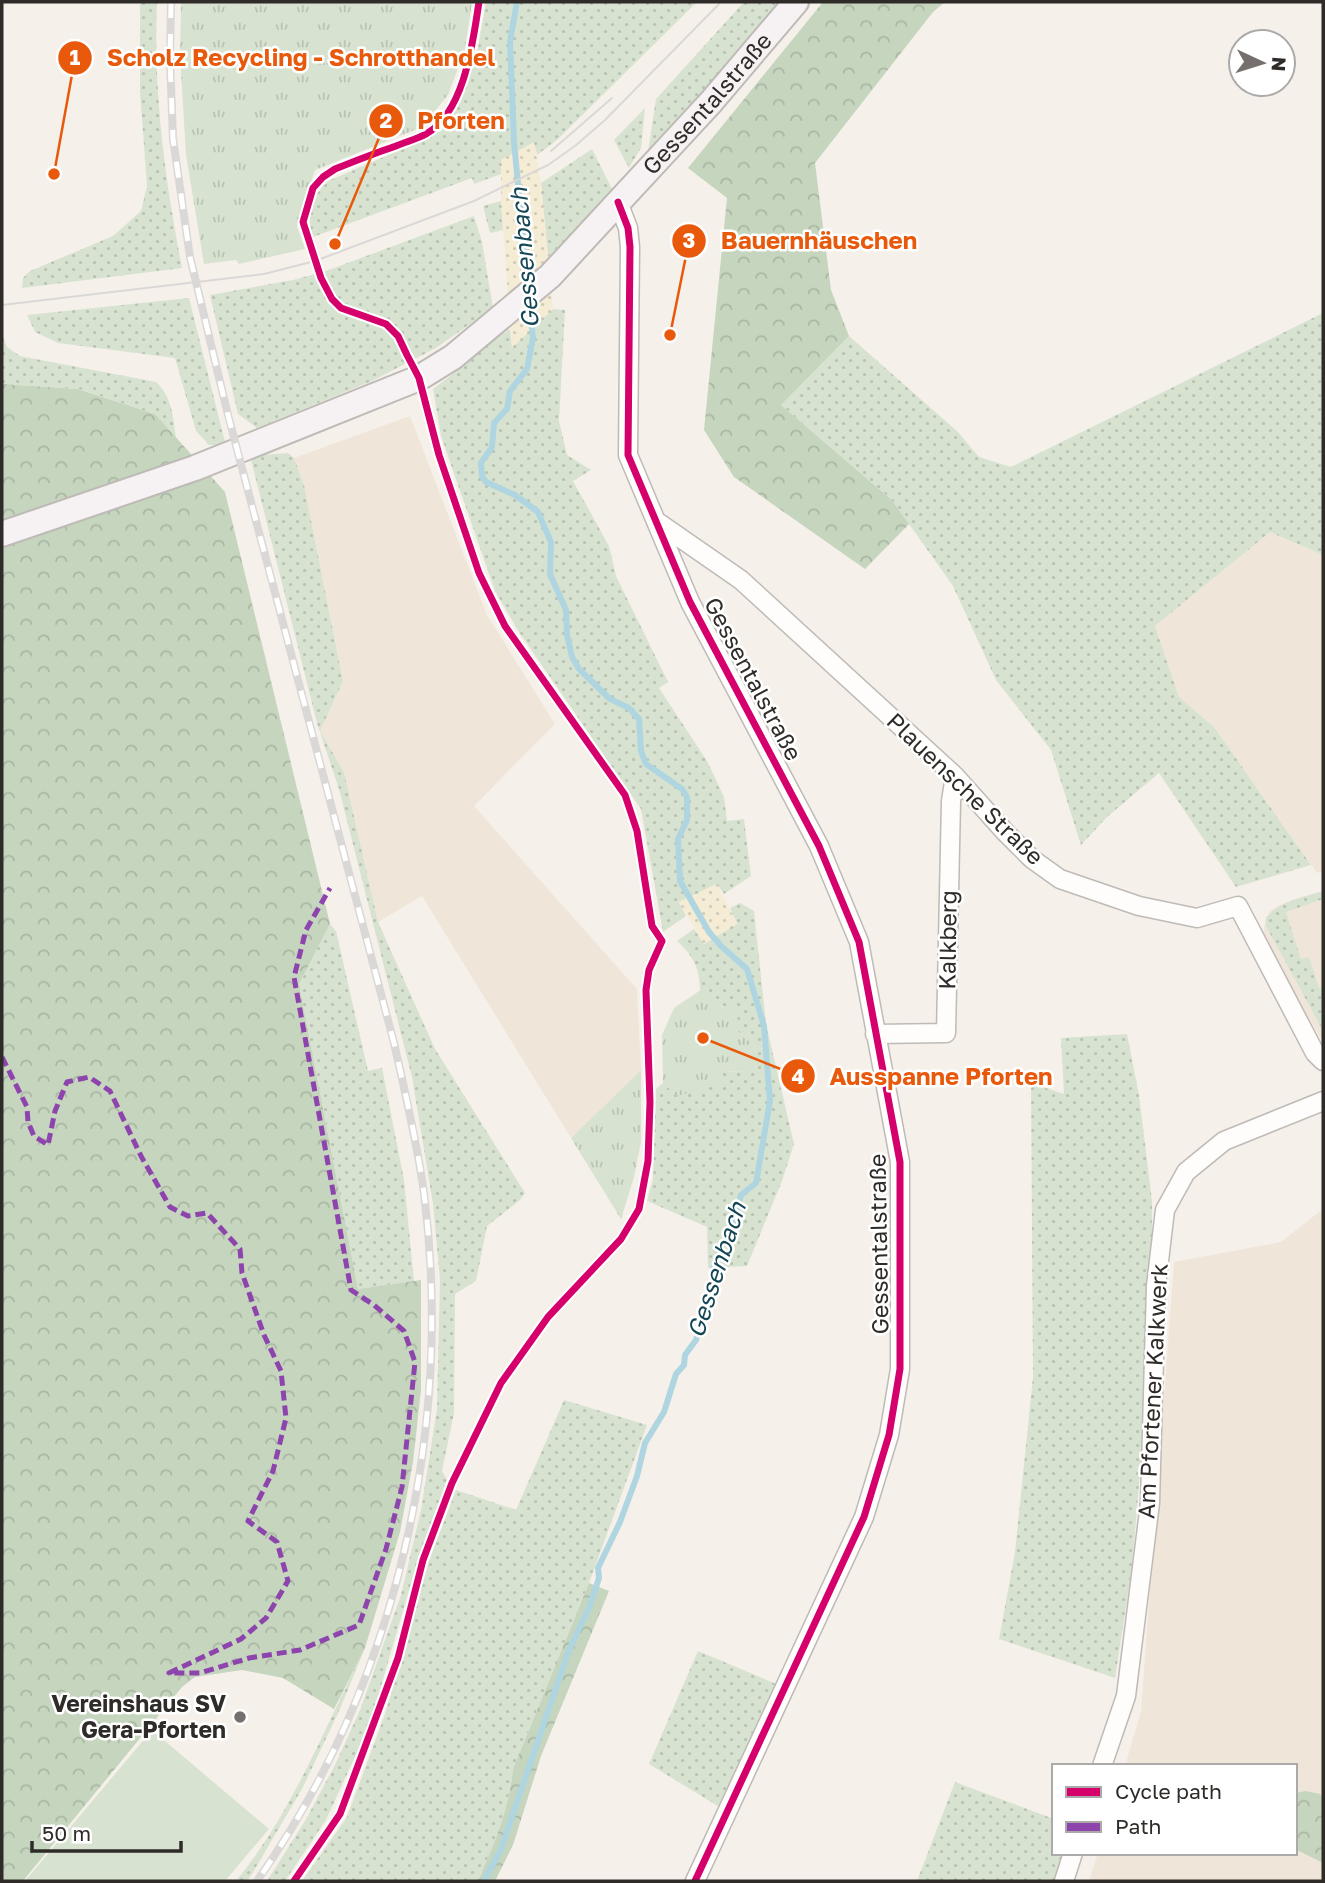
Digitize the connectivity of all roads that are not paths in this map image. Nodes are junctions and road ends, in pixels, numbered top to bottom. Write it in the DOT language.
graph roads {
  1 [pos="796,2"];
  2 [pos="618,202"];
  3 [pos="656,521"];
  4 [pos="2,534"];
  5 [pos="955,776"];
  6 [pos="875,1034"];
  7 [pos="1323,1061"];
  8 [pos="1323,1101"];
  9 [pos="1103,1764"];
  10 [pos="1072,1855"];
  11 [pos="695,1881"];
  12 [pos="1064,1881"];
  1 -- 2 [label="main road, Gessentalstraße"];
  2 -- 3 [label="street, Gessentalstraße"];
  2 -- 4 [label="main road, Gessentalstraße"];
  3 -- 5 [label="street, Plauensche Straße"];
  3 -- 6 [label="street, Gessentalstraße"];
  5 -- 6 [label="street, Kalkberg"];
  5 -- 7 [label="street, Plauensche Straße"];
  6 -- 11 [label="street, Gessentalstraße"];
  8 -- 9 [label="street, Am Pfortener Kalkwerk"];
  10 -- 12 [label="street"];
}
